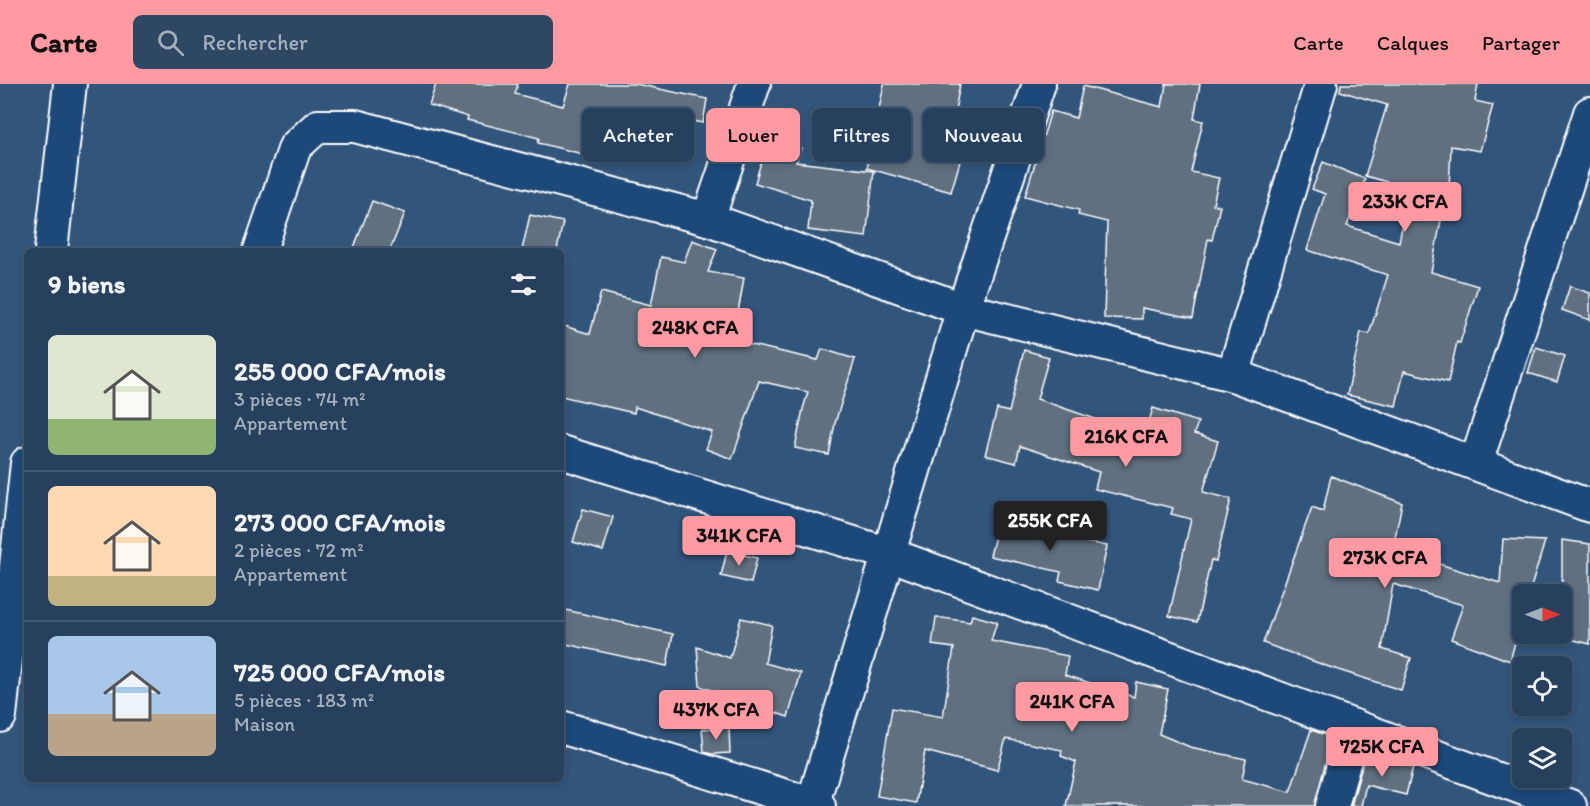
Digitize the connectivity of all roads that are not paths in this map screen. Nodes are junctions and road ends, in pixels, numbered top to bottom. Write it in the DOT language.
graph roads {
  1 [pos="70,84"];
  2 [pos="754,84"];
  3 [pos="1039,84"];
  4 [pos="1321,84"];
  5 [pos="1590,113"];
  6 [pos="708,219"];
  7 [pos="51,248"];
  8 [pos="261,248"];
  9 [pos="963,309"];
  10 [pos="1233,375"];
  11 [pos="564,453"];
  12 [pos="1476,463"];
  13 [pos="1590,506"];
  14 [pos="24,512"];
  15 [pos="889,554"];
  16 [pos="21,562"];
  17 [pos="0,716"];
  18 [pos="1354,726"];
  19 [pos="564,728"];
  20 [pos="815,805"];
  21 [pos="1332,806"];
  22 [pos="1570,806"];
  1 -- 7 [label="street"];
  2 -- 6 [label="street"];
  3 -- 9 [label="street"];
  4 -- 10 [label="street"];
  5 -- 12 [label="street"];
  6 -- 8 [label="street"];
  6 -- 9 [label="street"];
  9 -- 10 [label="street"];
  9 -- 15 [label="street"];
  10 -- 12 [label="street"];
  11 -- 15 [label="street"];
  12 -- 13 [label="street"];
  14 -- 16 [label="street"];
  15 -- 18 [label="street"];
  15 -- 20 [label="street"];
  16 -- 17 [label="street"];
  18 -- 21 [label="street"];
  18 -- 22 [label="street"];
  19 -- 20 [label="street"];
}
